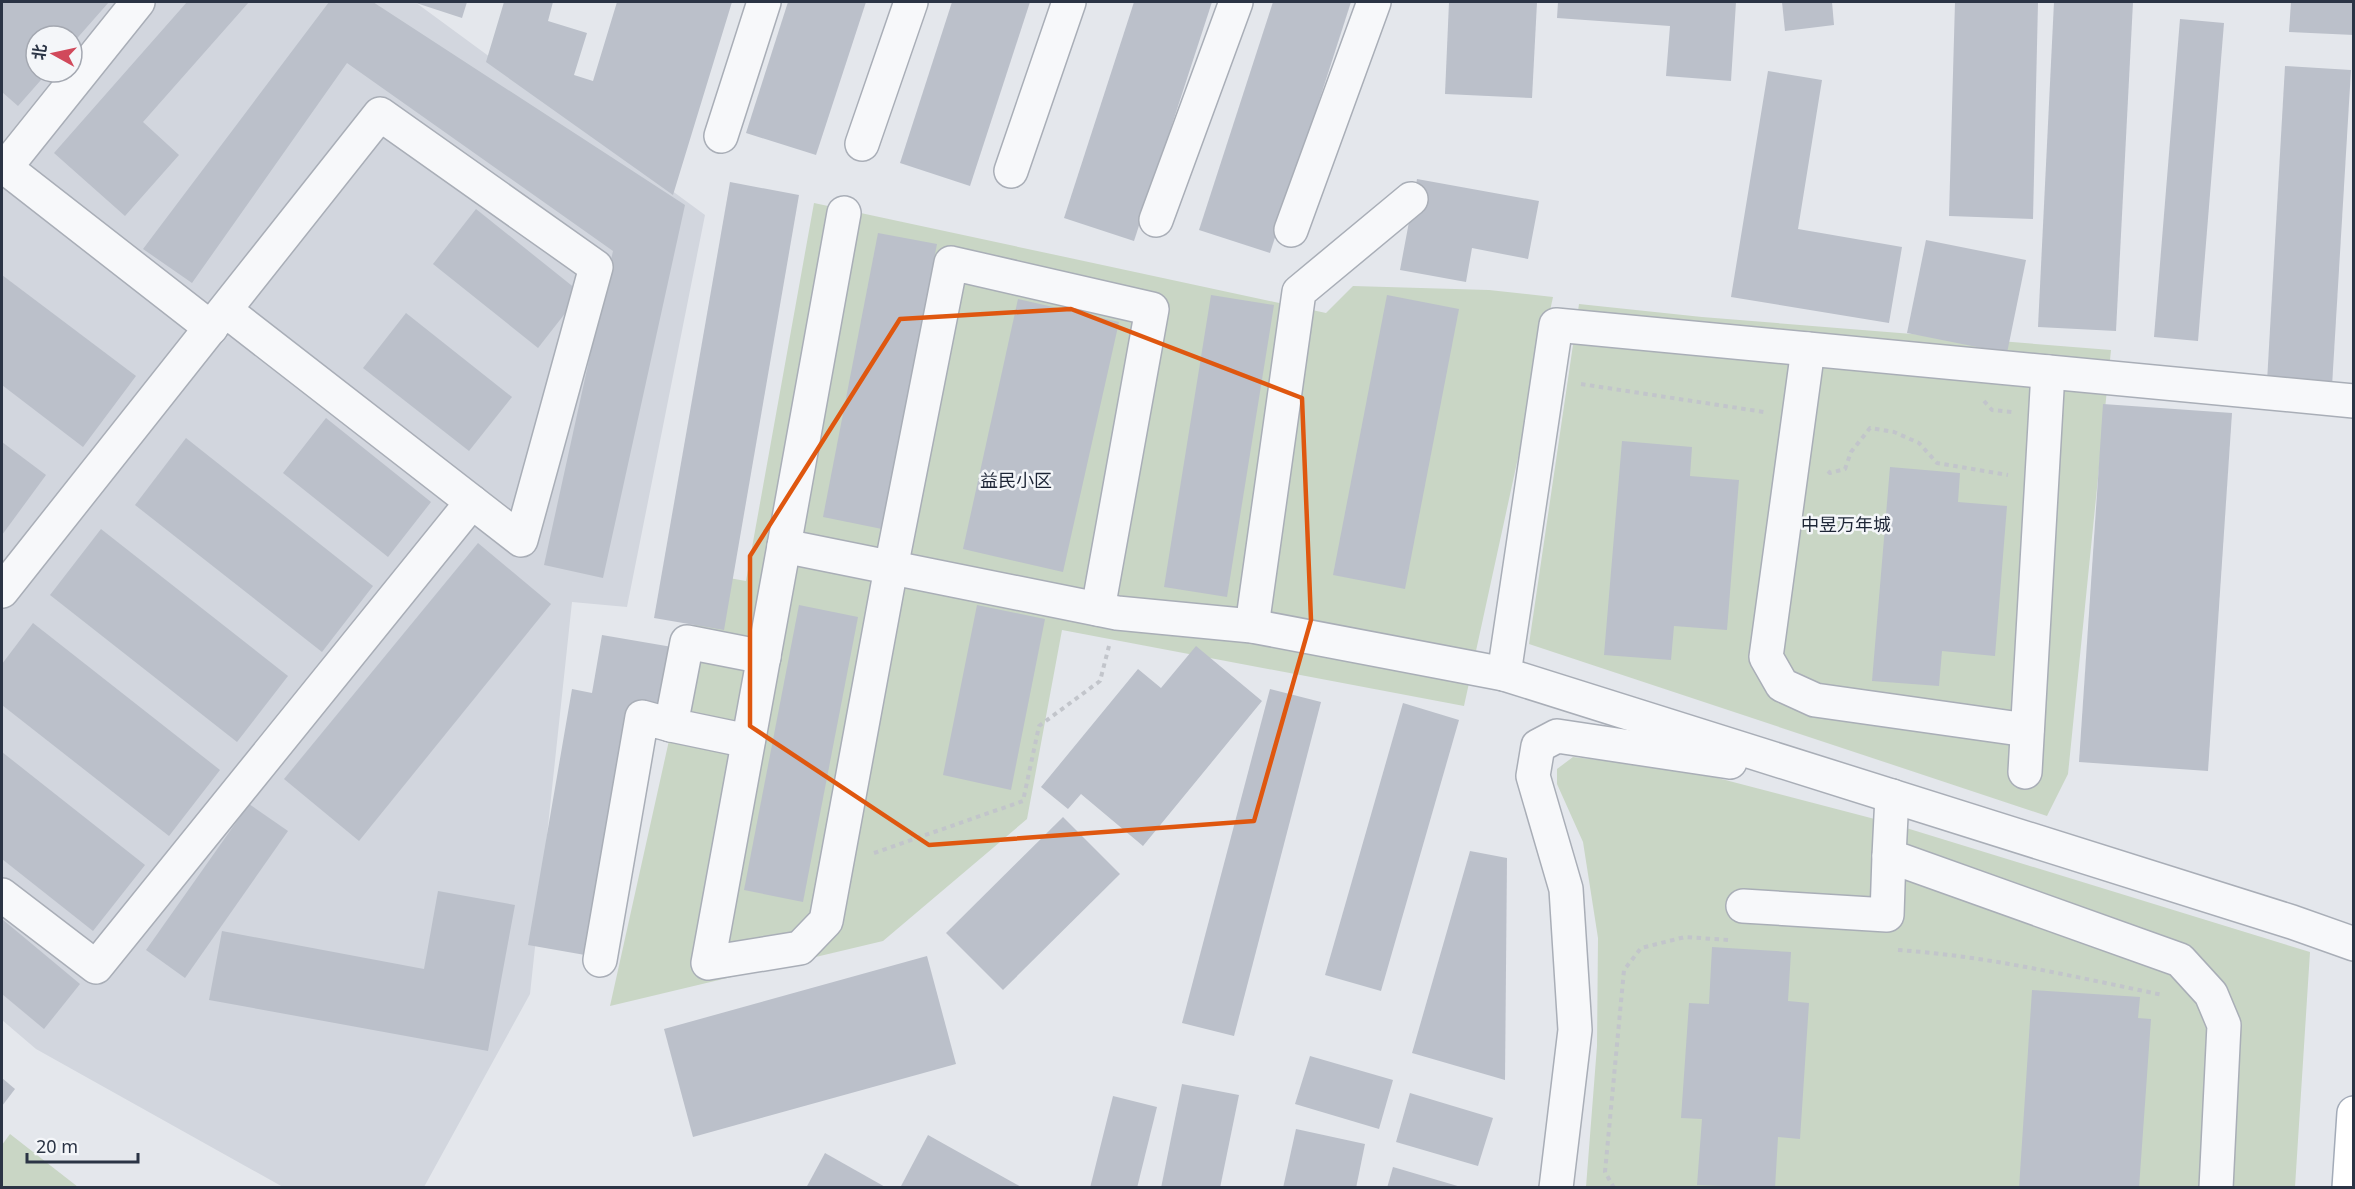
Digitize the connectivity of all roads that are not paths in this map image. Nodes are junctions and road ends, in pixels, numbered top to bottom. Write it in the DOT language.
graph roads {
  1 [pos="138,2"];
  2 [pos="764,2"];
  3 [pos="911,2"];
  4 [pos="1069,2"];
  5 [pos="1236,2"];
  6 [pos="1374,2"];
  7 [pos="721,136"];
  8 [pos="862,144"];
  9 [pos="3,167"];
  10 [pos="1011,171"];
  11 [pos="1411,199"];
  12 [pos="844,213"];
  13 [pos="1156,220"];
  14 [pos="1291,231"];
  15 [pos="218,319"];
  16 [pos="1808,349"];
  17 [pos="2048,372"];
  18 [pos="2354,401"];
  19 [pos="472,502"];
  20 [pos="784,546"];
  21 [pos="891,568"];
  22 [pos="2,591"];
  23 [pos="1108,611"];
  24 [pos="1252,626"];
  25 [pos="764,657"];
  26 [pos="1504,674"];
  27 [pos="671,725"];
  28 [pos="2027,730"];
  29 [pos="748,741"];
  30 [pos="2025,772"];
  31 [pos="1832,777"];
  32 [pos="1892,796"];
  33 [pos="1889,856"];
  34 [pos="2,895"];
  35 [pos="1743,906"];
  36 [pos="2354,944"];
  37 [pos="600,960"];
  38 [pos="2354,1113"];
  39 [pos="1556,1188"];
  40 [pos="2216,1188"];
  41 [pos="2349,1188"];
  1 -- 9 [label="lane"];
  2 -- 7 [label="lane"];
  3 -- 8 [label="lane"];
  4 -- 10 [label="lane"];
  5 -- 13 [label="lane"];
  6 -- 14 [label="lane"];
  9 -- 15 [label="lane"];
  11 -- 24 [label="lane"];
  12 -- 20 [label="lane"];
  15 -- 19 [label="lane"];
  15 -- 19 [label="lane"];
  15 -- 22 [label="lane"];
  16 -- 17 [label="lane"];
  16 -- 26 [label="lane"];
  16 -- 28 [label="lane"];
  17 -- 18 [label="lane"];
  17 -- 28 [label="lane"];
  19 -- 34 [label="lane"];
  20 -- 21 [label="lane"];
  20 -- 25 [label="lane"];
  21 -- 23 [label="lane"];
  21 -- 23 [label="lane"];
  21 -- 29 [label="lane"];
  23 -- 24 [label="lane"];
  24 -- 26 [label="lane"];
  25 -- 27 [label="lane"];
  25 -- 29 [label="lane"];
  26 -- 31 [label="lane"];
  27 -- 29 [label="lane"];
  27 -- 37 [label="lane"];
  28 -- 30 [label="lane"];
  31 -- 32 [label="lane"];
  31 -- 39 [label="lane"];
  32 -- 33 [label="lane"];
  32 -- 36 [label="lane"];
  33 -- 35 [label="lane"];
  33 -- 40 [label="lane"];
  38 -- 41 [label="main road"];
}
